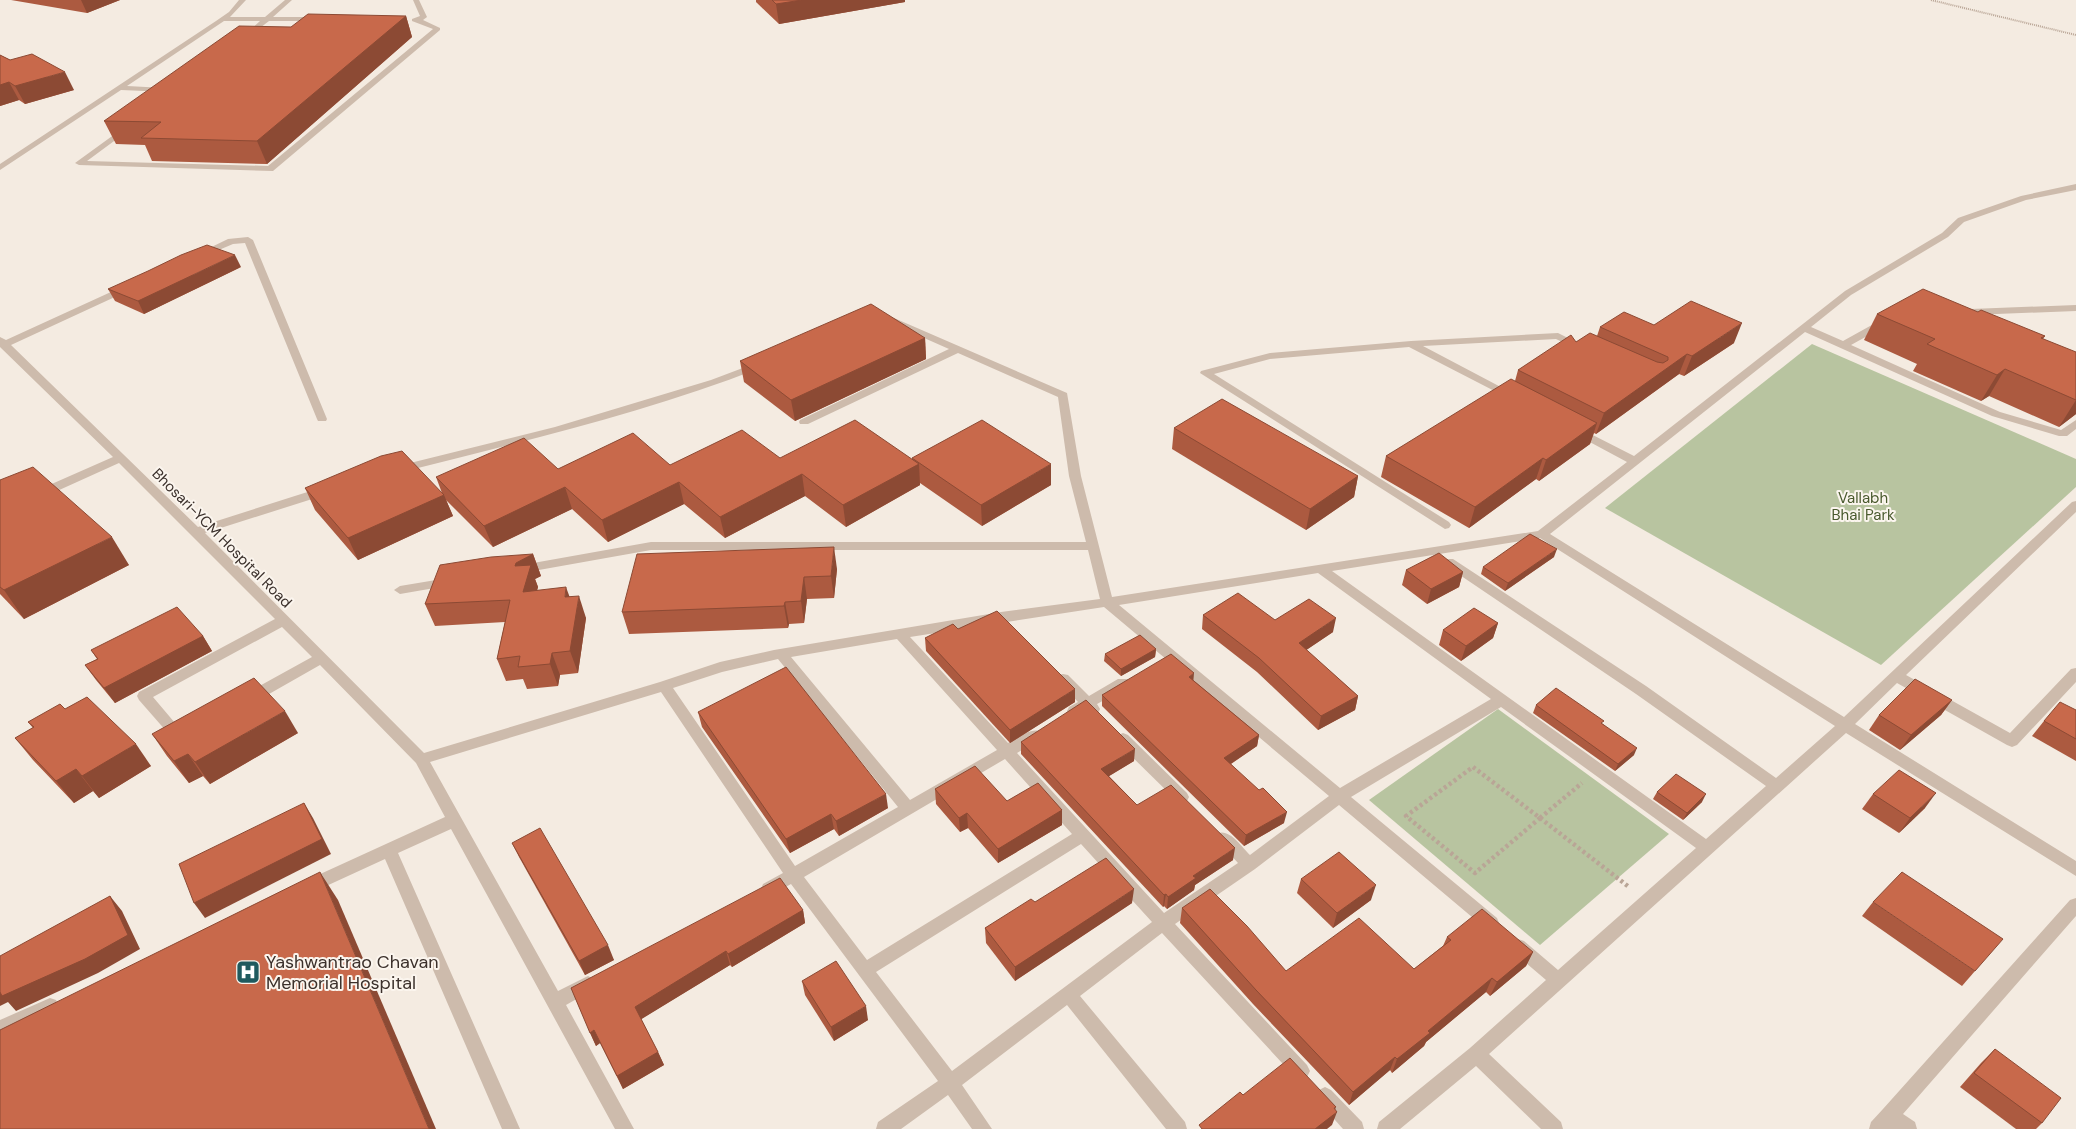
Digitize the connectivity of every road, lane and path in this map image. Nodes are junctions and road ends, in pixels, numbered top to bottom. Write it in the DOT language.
graph roads {
  1 [pos="242,0"];
  2 [pos="289,0"];
  3 [pos="416,0"];
  4 [pos="1931,0"];
  5 [pos="269,18"];
  6 [pos="224,19"];
  7 [pos="328,19"];
  8 [pos="408,20"];
  9 [pos="418,20"];
  10 [pos="2076,35"];
  11 [pos="238,43"];
  12 [pos="122,88"];
  13 [pos="178,91"];
  14 [pos="132,124"];
  15 [pos="0,168"];
  16 [pos="2076,187"];
  17 [pos="194,258"];
  18 [pos="140,282"];
  19 [pos="2076,308"];
  20 [pos="1956,311"];
  21 [pos="880,316"];
  22 [pos="1893,317"];
  23 [pos="1805,328"];
  24 [pos="2,342"];
  25 [pos="1411,344"];
  26 [pos="1844,345"];
  27 [pos="958,349"];
  28 [pos="1593,352"];
  29 [pos="768,361"];
  30 [pos="1523,402"];
  31 [pos="322,419"];
  32 [pos="804,422"];
  33 [pos="2076,423"];
  34 [pos="1566,425"];
  35 [pos="2062,434"];
  36 [pos="2076,435"];
  37 [pos="119,459"];
  38 [pos="1634,461"];
  39 [pos="387,472"];
  40 [pos="334,488"];
  41 [pos="29,498"];
  42 [pos="2076,505"];
  43 [pos="1446,525"];
  44 [pos="196,532"];
  45 [pos="1542,534"];
  46 [pos="1093,546"];
  47 [pos="1431,550"];
  48 [pos="1319,568"];
  49 [pos="507,572"];
  50 [pos="458,580"];
  51 [pos="400,590"];
  52 [pos="1107,602"];
  53 [pos="1001,617"];
  54 [pos="282,621"];
  55 [pos="1014,630"];
  56 [pos="900,634"];
  57 [pos="780,654"];
  58 [pos="1171,656"];
  59 [pos="320,658"];
  60 [pos="1154,665"];
  61 [pos="1054,670"];
  62 [pos="2076,673"];
  63 [pos="1138,675"];
  64 [pos="1897,677"];
  65 [pos="664,686"];
  66 [pos="1500,700"];
  67 [pos="1087,703"];
  68 [pos="239,704"];
  69 [pos="1101,717"];
  70 [pos="1063,718"];
  71 [pos="1845,725"];
  72 [pos="1047,728"];
  73 [pos="1115,731"];
  74 [pos="188,732"];
  75 [pos="1008,752"];
  76 [pos="421,759"];
  77 [pos="1598,770"];
  78 [pos="1777,786"];
  79 [pos="1340,796"];
  80 [pos="1193,808"];
  81 [pos="909,809"];
  82 [pos="1541,819"];
  83 [pos="455,820"];
  84 [pos="1214,829"];
  85 [pos="1083,835"];
  86 [pos="1707,848"];
  87 [pos="389,850"];
  88 [pos="1249,864"];
  89 [pos="2076,869"];
  90 [pos="793,876"];
  91 [pos="299,892"];
  92 [pos="759,894"];
  93 [pos="1647,901"];
  94 [pos="2076,905"];
  95 [pos="1163,923"];
  96 [pos="865,970"];
  97 [pos="597,979"];
  98 [pos="1558,980"];
  99 [pos="1068,994"];
  100 [pos="63,1000"];
  101 [pos="554,1002"];
  102 [pos="0,1029"];
  103 [pos="1476,1054"];
  104 [pos="950,1083"];
  105 [pos="1890,1115"];
  106 [pos="510,1129"];
  107 [pos="625,1129"];
  108 [pos="885,1129"];
  109 [pos="983,1129"];
  110 [pos="1178,1129"];
  111 [pos="1355,1129"];
  112 [pos="1386,1129"];
  113 [pos="1554,1129"];
  114 [pos="1878,1129"];
  115 [pos="1908,1129"];
  1 -- 6 [label="street"];
  2 -- 5 [label="street"];
  3 -- 9 [label="street"];
  4 -- 10 [label="path"];
  5 -- 6 [label="street"];
  5 -- 7 [label="street"];
  5 -- 11 [label="street"];
  6 -- 12 [label="street"];
  8 -- 9 [label="street"];
  9 -- 14 [label="street"];
  12 -- 13 [label="street"];
  12 -- 15 [label="street"];
  16 -- 23 [label="street"];
  17 -- 31 [label="street"];
  18 -- 24 [label="street"];
  19 -- 20 [label="street"];
  21 -- 27 [label="street"];
  22 -- 26 [label="street"];
  23 -- 26 [label="street"];
  23 -- 38 [label="street"];
  24 -- 37 [label="street, Bhosari-YCM Hospital Road"];
  25 -- 28 [label="street"];
  25 -- 30 [label="street"];
  25 -- 43 [label="street"];
  26 -- 35 [label="street"];
  27 -- 32 [label="street"];
  27 -- 46 [label="street"];
  29 -- 39 [label="street"];
  33 -- 35 [label="street"];
  34 -- 38 [label="street"];
  35 -- 36 [label="street"];
  37 -- 41 [label="street"];
  37 -- 44 [label="street, Bhosari-YCM Hospital Road"];
  38 -- 45 [label="street"];
  40 -- 44 [label="street"];
  42 -- 64 [label="street"];
  44 -- 54 [label="street, Bhosari-YCM Hospital Road"];
  45 -- 47 [label="street"];
  45 -- 71 [label="street"];
  46 -- 49 [label="street"];
  46 -- 52 [label="street"];
  47 -- 48 [label="street"];
  47 -- 78 [label="street"];
  48 -- 52 [label="street"];
  48 -- 66 [label="street"];
  50 -- 51 [label="street"];
  52 -- 53 [label="street"];
  52 -- 58 [label="street"];
  53 -- 55 [label="street"];
  53 -- 56 [label="street"];
  54 -- 59 [label="street, Bhosari-YCM Hospital Road"];
  54 -- 74 [label="street"];
  56 -- 57 [label="street"];
  56 -- 75 [label="street"];
  57 -- 65 [label="street"];
  57 -- 81 [label="street"];
  58 -- 60 [label="street"];
  58 -- 79 [label="street"];
  59 -- 68 [label="street"];
  59 -- 76 [label="street, Bhosari-YCM Hospital Road"];
  61 -- 67 [label="street"];
  62 -- 64 [label="street"];
  63 -- 67 [label="street"];
  64 -- 71 [label="street"];
  65 -- 76 [label="street"];
  65 -- 90 [label="street"];
  66 -- 77 [label="street"];
  66 -- 79 [label="street"];
  67 -- 69 [label="street"];
  67 -- 70 [label="street"];
  71 -- 78 [label="street"];
  71 -- 89 [label="street"];
  72 -- 75 [label="street"];
  73 -- 80 [label="street"];
  75 -- 81 [label="street"];
  75 -- 85 [label="street"];
  76 -- 83 [label="street, Bhosari-YCM Hospital Road"];
  77 -- 82 [label="path"];
  77 -- 86 [label="street"];
  78 -- 86 [label="street"];
  79 -- 88 [label="street"];
  79 -- 98 [label="street"];
  81 -- 90 [label="street"];
  82 -- 82 [label="path"];
  82 -- 93 [label="path"];
  83 -- 87 [label="street"];
  83 -- 101 [label="street, Bhosari-YCM Hospital Road"];
  84 -- 88 [label="street"];
  85 -- 95 [label="street"];
  85 -- 96 [label="street"];
  86 -- 93 [label="street"];
  87 -- 91 [label="street"];
  87 -- 106 [label="street"];
  88 -- 95 [label="street"];
  90 -- 92 [label="street"];
  90 -- 96 [label="street"];
  93 -- 98 [label="street"];
  94 -- 105 [label="street"];
  95 -- 99 [label="street"];
  95 -- 111 [label="street"];
  96 -- 104 [label="street"];
  97 -- 101 [label="street"];
  98 -- 103 [label="street"];
  99 -- 104 [label="street"];
  99 -- 110 [label="street"];
  100 -- 102 [label="street"];
  101 -- 107 [label="street, Bhosari-YCM Hospital Road"];
  103 -- 112 [label="street"];
  103 -- 113 [label="street"];
  104 -- 108 [label="street"];
  104 -- 109 [label="street"];
  105 -- 114 [label="street"];
  105 -- 115 [label="street"];
}
